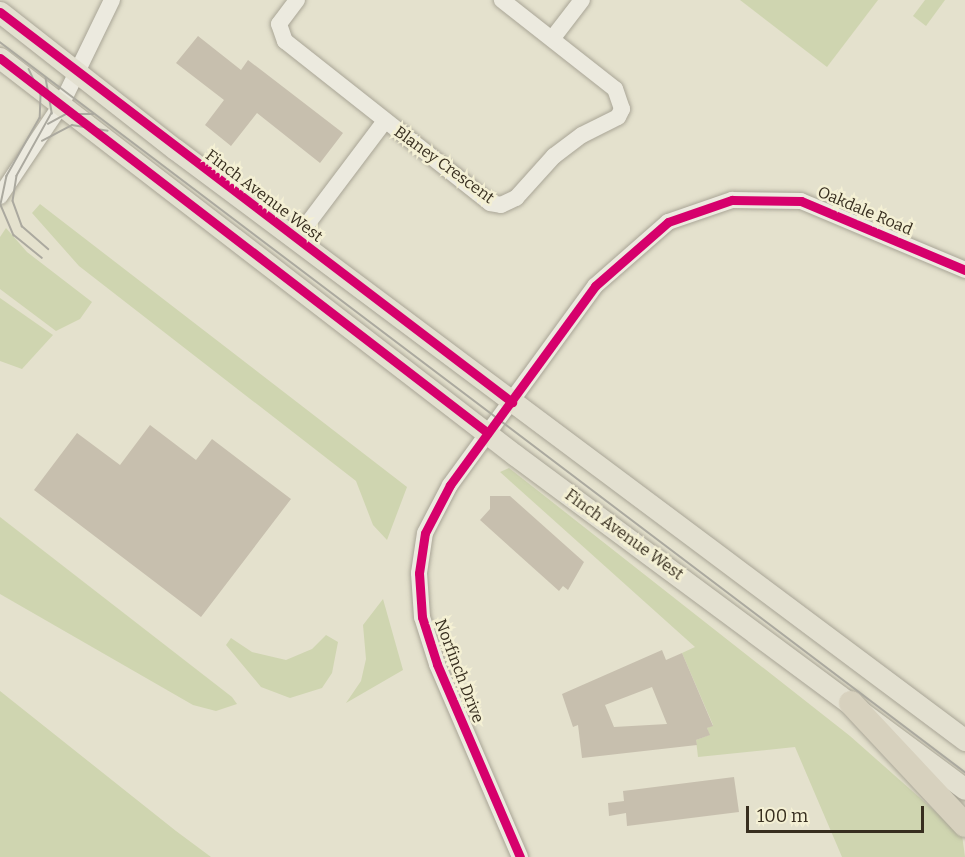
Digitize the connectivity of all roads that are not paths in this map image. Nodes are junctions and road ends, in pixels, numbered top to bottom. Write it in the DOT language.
graph roads {
  1 [pos="112,0"];
  2 [pos="297,0"];
  3 [pos="502,0"];
  4 [pos="582,0"];
  5 [pos="0,12"];
  6 [pos="552,39"];
  7 [pos="0,58"];
  8 [pos="79,73"];
  9 [pos="61,105"];
  10 [pos="385,121"];
  11 [pos="0,196"];
  12 [pos="296,239"];
  13 [pos="965,270"];
  14 [pos="512,402"];
  15 [pos="488,433"];
  16 [pos="851,703"];
  17 [pos="965,740"];
  18 [pos="965,789"];
  19 [pos="965,825"];
  20 [pos="520,857"];
  1 -- 8 [label="street"];
  2 -- 10 [label="street, Blaney Crescent"];
  3 -- 6 [label="street, Blaney Crescent"];
  4 -- 6 [label="street"];
  5 -- 8 [label="main road, Finch Avenue West"];
  6 -- 10 [label="street, Blaney Crescent"];
  7 -- 9 [label="main road, Finch Avenue West"];
  8 -- 9 [label="street"];
  8 -- 12 [label="main road, Finch Avenue West"];
  9 -- 11 [label="street"];
  9 -- 15 [label="main road, Finch Avenue West"];
  10 -- 12 [label="street"];
  12 -- 14 [label="main road, Finch Avenue West"];
  13 -- 14 [label="street, Oakdale Road"];
  14 -- 15 [label="street, Oakdale Road"];
  14 -- 17 [label="main road, Finch Avenue West"];
  15 -- 16 [label="main road, Finch Avenue West"];
  15 -- 20 [label="street, Norfinch Drive"];
  16 -- 18 [label="main road, Finch Avenue West"];
  16 -- 19 [label="highway"];
}
